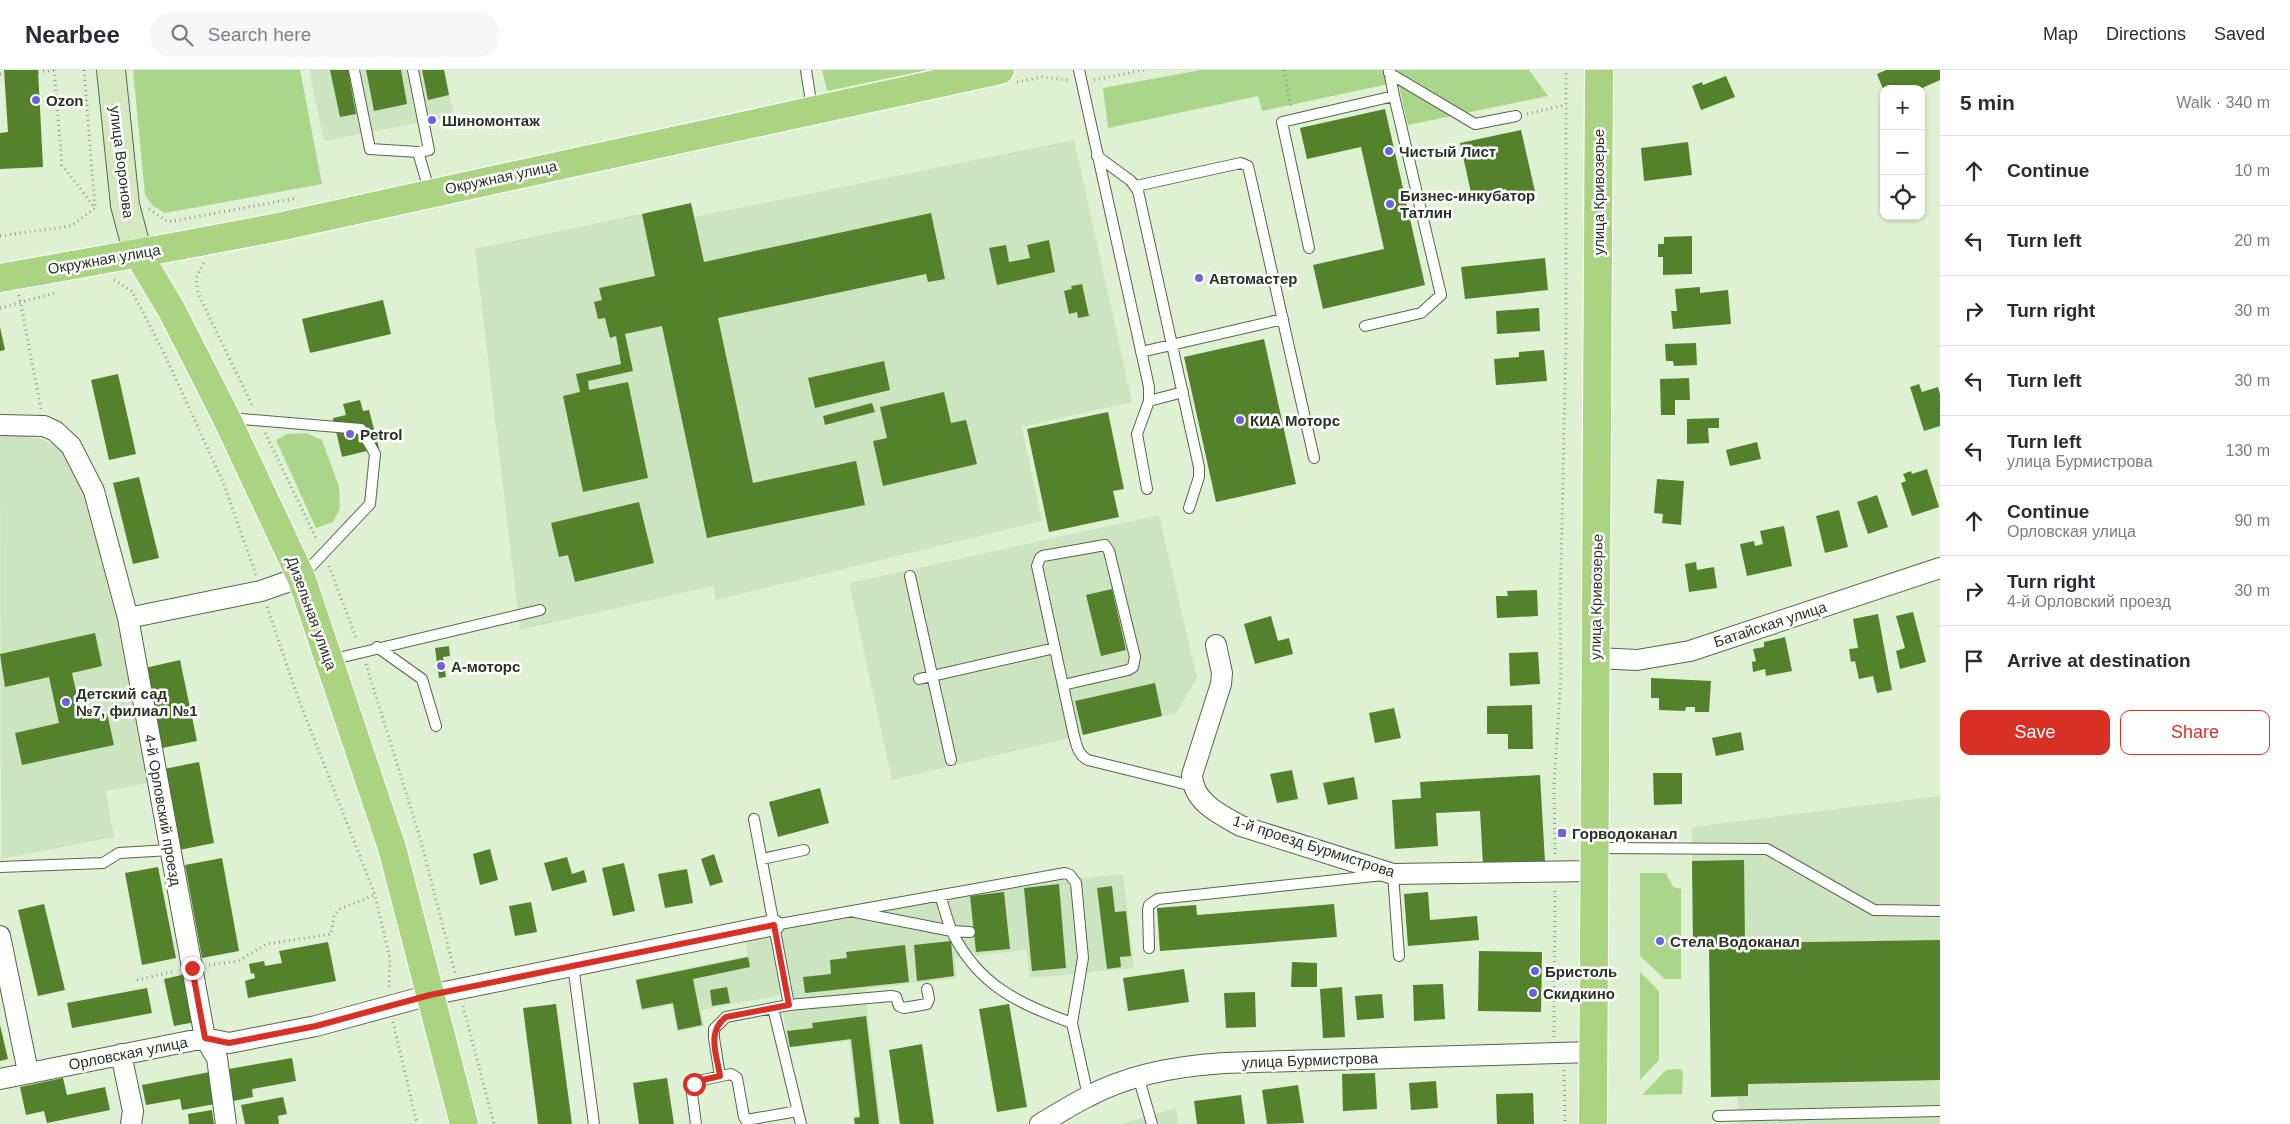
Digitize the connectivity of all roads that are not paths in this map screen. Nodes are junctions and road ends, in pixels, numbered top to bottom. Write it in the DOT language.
graph roads {
  1 [pos="111,70"];
  2 [pos="354,70"];
  3 [pos="413,70"];
  4 [pos="806,70"];
  5 [pos="1080,70"];
  6 [pos="1598,70"];
  7 [pos="1389,72"];
  8 [pos="1007,76"];
  9 [pos="1394,96"];
  10 [pos="812,109"];
  11 [pos="1516,116"];
  12 [pos="418,152"];
  13 [pos="1097,156"];
  14 [pos="1136,186"];
  15 [pos="430,193"];
  16 [pos="1309,248"];
  17 [pos="138,254"];
  18 [pos="8,276"];
  19 [pos="1283,319"];
  20 [pos="1365,326"];
  21 [pos="1172,344"];
  22 [pos="1142,352"];
  23 [pos="1183,392"];
  24 [pos="1149,401"];
  25 [pos="226,417"];
  26 [pos="0,426"];
  27 [pos="1314,458"];
  28 [pos="1147,489"];
  29 [pos="1189,508"];
  30 [pos="1940,568"];
  31 [pos="910,576"];
  32 [pos="300,577"];
  33 [pos="540,610"];
  34 [pos="128,618"];
  35 [pos="1216,645"];
  36 [pos="377,647"];
  37 [pos="1055,648"];
  38 [pos="1596,658"];
  39 [pos="330,660"];
  40 [pos="931,677"];
  41 [pos="919,679"];
  42 [pos="1063,685"];
  43 [pos="436,726"];
  44 [pos="951,760"];
  45 [pos="1193,786"];
  46 [pos="754,819"];
  47 [pos="170,850"];
  48 [pos="804,850"];
  49 [pos="1594,859"];
  50 [pos="762,860"];
  51 [pos="0,867"];
  52 [pos="1393,874"];
  53 [pos="940,895"];
  54 [pos="849,911"];
  55 [pos="1940,912"];
  56 [pos="774,925"];
  57 [pos="952,931"];
  58 [pos="970,932"];
  59 [pos="0,936"];
  60 [pos="1149,948"];
  61 [pos="1399,956"];
  62 [pos="573,966"];
  63 [pos="927,989"];
  64 [pos="430,995"];
  65 [pos="789,1005"];
  66 [pos="773,1008"];
  67 [pos="1072,1022"];
  68 [pos="205,1038"];
  69 [pos="1592,1052"];
  70 [pos="121,1054"];
  71 [pos="28,1072"];
  72 [pos="720,1076"];
  73 [pos="1138,1076"];
  74 [pos="0,1079"];
  75 [pos="1088,1096"];
  76 [pos="798,1111"];
  77 [pos="1940,1111"];
  78 [pos="1718,1116"];
  79 [pos="131,1124"];
  80 [pos="226,1124"];
  81 [pos="464,1124"];
  82 [pos="594,1124"];
  83 [pos="696,1124"];
  84 [pos="801,1124"];
  85 [pos="1040,1124"];
  86 [pos="1152,1124"];
  87 [pos="1593,1124"];
  1 -- 17 [label="main road, улица Воронова"];
  2 -- 12 [label="lane"];
  3 -- 12 [label="lane"];
  4 -- 10 [label="lane"];
  5 -- 13 [label="lane"];
  6 -- 38 [label="main road, улица Кривозерье"];
  7 -- 9 [label="lane"];
  7 -- 11 [label="lane"];
  8 -- 10 [label="main road, Окружная улица"];
  9 -- 16 [label="lane"];
  9 -- 20 [label="lane"];
  10 -- 15 [label="main road, Окружная улица"];
  12 -- 15 [label="lane"];
  13 -- 14 [label="lane"];
  13 -- 22 [label="lane"];
  14 -- 19 [label="lane"];
  14 -- 21 [label="lane"];
  15 -- 17 [label="main road, Окружная улица"];
  17 -- 18 [label="main road, Окружная улица"];
  17 -- 25 [label="main road, Дизельная улица"];
  19 -- 21 [label="lane"];
  19 -- 27 [label="lane"];
  21 -- 22 [label="lane"];
  21 -- 23 [label="lane"];
  22 -- 24 [label="lane"];
  23 -- 24 [label="lane"];
  23 -- 29 [label="lane"];
  24 -- 28 [label="lane"];
  25 -- 32 [label="main road, Дизельная улица"];
  25 -- 32 [label="lane"];
  26 -- 34 [label="street, 4-й Орловский проезд"];
  30 -- 38 [label="street, Батайская улица"];
  31 -- 40 [label="lane"];
  32 -- 34 [label="street"];
  32 -- 39 [label="main road, Дизельная улица"];
  33 -- 36 [label="lane"];
  34 -- 47 [label="street, 4-й Орловский проезд"];
  35 -- 45 [label="street"];
  36 -- 39 [label="lane"];
  36 -- 43 [label="lane"];
  37 -- 40 [label="lane"];
  37 -- 42 [label="lane"];
  37 -- 42 [label="lane"];
  38 -- 49 [label="main road, улица Кривозерье"];
  39 -- 64 [label="main road, Дизельная улица"];
  40 -- 41 [label="lane"];
  40 -- 44 [label="lane"];
  42 -- 45 [label="lane"];
  45 -- 52 [label="street, 1-й проезд Бурмистрова"];
  46 -- 50 [label="lane"];
  47 -- 51 [label="lane"];
  47 -- 68 [label="street, 4-й Орловский проезд"];
  48 -- 50 [label="lane"];
  49 -- 52 [label="street, 1-й проезд Бурмистрова"];
  49 -- 55 [label="lane"];
  49 -- 69 [label="main road, улица Кривозерье"];
  50 -- 56 [label="lane"];
  52 -- 60 [label="lane"];
  52 -- 61 [label="lane"];
  53 -- 54 [label="lane"];
  53 -- 57 [label="lane"];
  53 -- 67 [label="lane"];
  54 -- 56 [label="lane"];
  54 -- 57 [label="lane"];
  56 -- 62 [label="street"];
  56 -- 65 [label="lane"];
  57 -- 58 [label="lane"];
  57 -- 67 [label="lane"];
  59 -- 71 [label="street"];
  62 -- 64 [label="street"];
  62 -- 82 [label="lane"];
  63 -- 65 [label="lane"];
  64 -- 68 [label="street, Орловская улица"];
  64 -- 81 [label="main road, Дизельная улица"];
  65 -- 66 [label="lane"];
  66 -- 72 [label="lane"];
  66 -- 76 [label="lane"];
  67 -- 75 [label="lane"];
  68 -- 70 [label="street, Орловская улица"];
  68 -- 80 [label="street, 4-й Орловский проезд"];
  69 -- 73 [label="street, улица Бурмистрова"];
  69 -- 87 [label="main road, улица Кривозерье"];
  70 -- 71 [label="street, Орловская улица"];
  70 -- 79 [label="street"];
  71 -- 74 [label="street, Орловская улица"];
  72 -- 76 [label="lane"];
  72 -- 83 [label="lane"];
  73 -- 75 [label="street, улица Бурмистрова"];
  73 -- 86 [label="lane"];
  75 -- 85 [label="street, улица Бурмистрова"];
  76 -- 84 [label="lane"];
  77 -- 78 [label="lane"];
}
